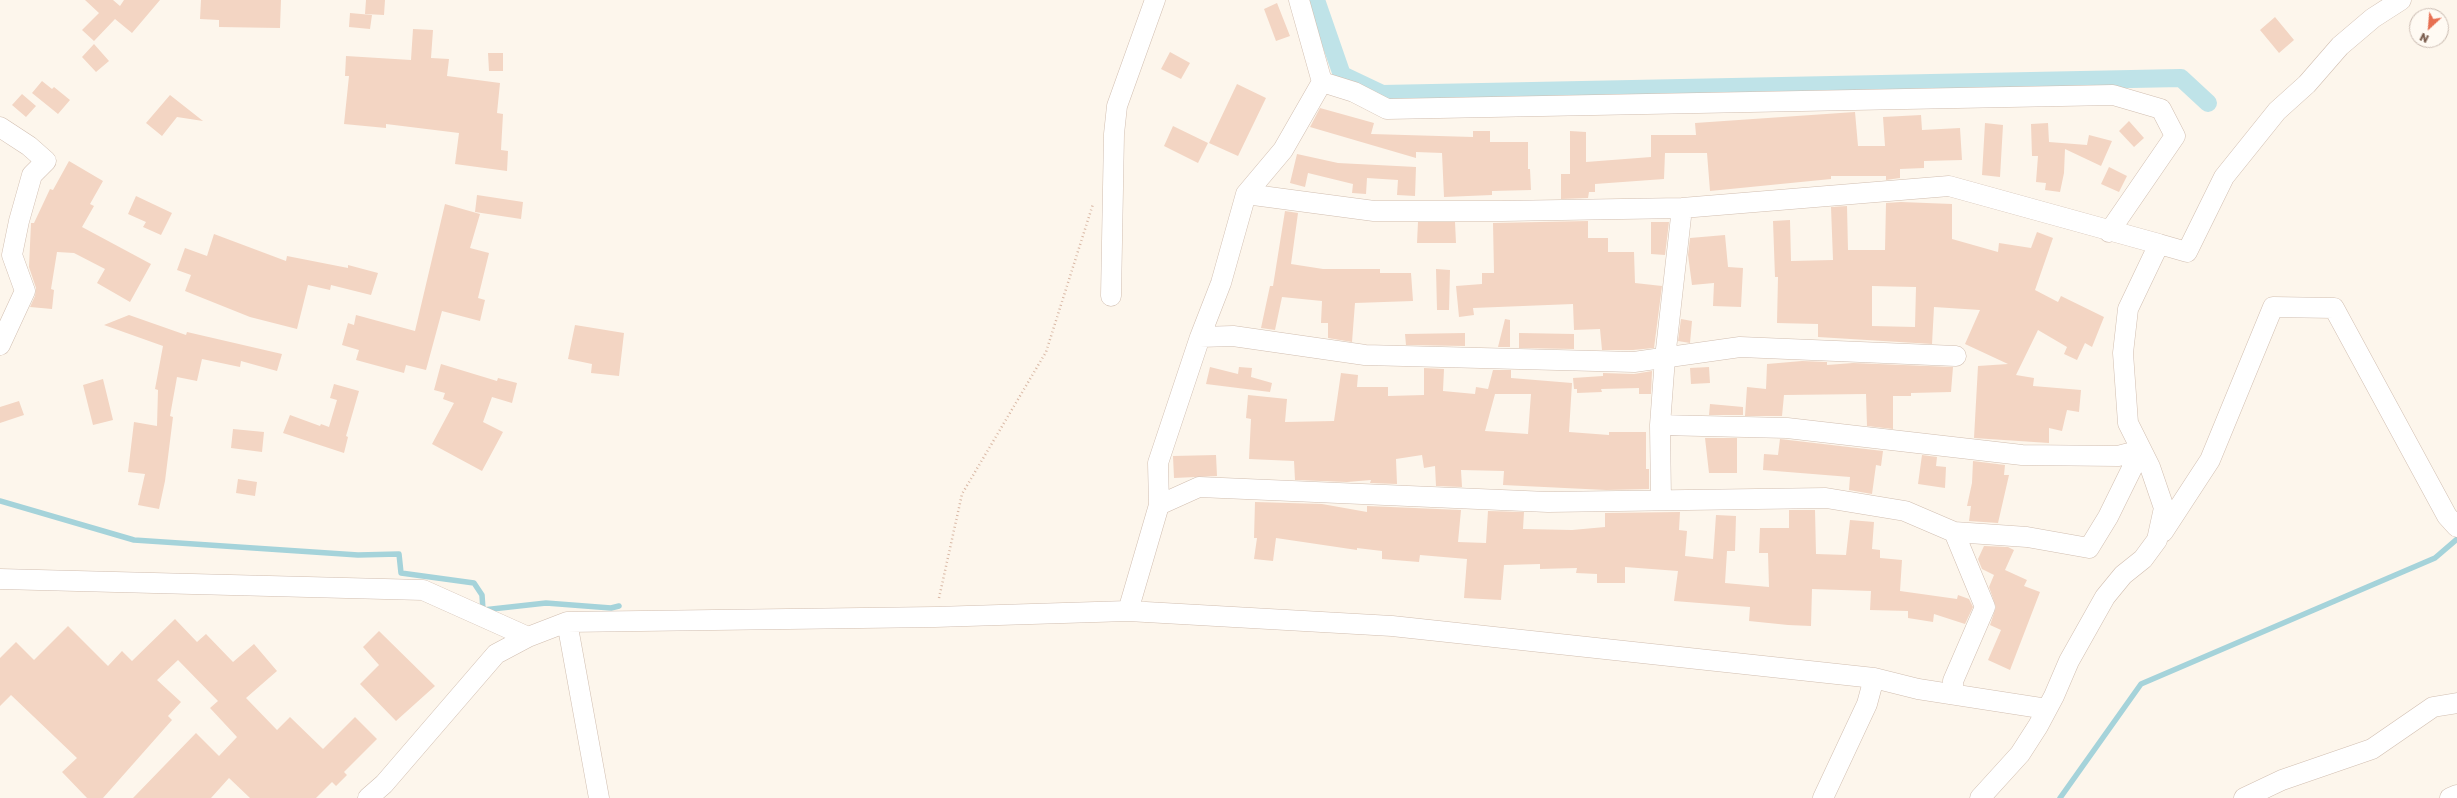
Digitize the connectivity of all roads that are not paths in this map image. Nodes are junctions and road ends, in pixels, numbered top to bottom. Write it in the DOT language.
graph roads {
  1 [pos="1156,0"];
  2 [pos="1299,0"];
  3 [pos="2401,0"];
  4 [pos="1322,82"];
  5 [pos="0,127"];
  6 [pos="1246,194"];
  7 [pos="1682,208"];
  8 [pos="2109,232"];
  9 [pos="2159,244"];
  10 [pos="1112,296"];
  11 [pos="1200,337"];
  12 [pos="0,345"];
  13 [pos="1956,356"];
  14 [pos="1665,358"];
  15 [pos="1660,425"];
  16 [pos="2141,450"];
  17 [pos="1661,500"];
  18 [pos="1159,505"];
  19 [pos="2457,527"];
  20 [pos="1954,532"];
  21 [pos="2157,540"];
  22 [pos="0,579"];
  23 [pos="1128,611"];
  24 [pos="567,622"];
  25 [pos="528,637"];
  26 [pos="1874,678"];
  27 [pos="1954,694"];
  28 [pos="2457,703"];
  29 [pos="2047,709"];
  30 [pos="2457,795"];
  31 [pos="368,798"];
  32 [pos="598,798"];
  33 [pos="1823,798"];
  34 [pos="1980,798"];
  35 [pos="2244,798"];
  36 [pos="2450,798"];
  1 -- 10 [label="street"];
  2 -- 4 [label="street"];
  3 -- 9 [label="street"];
  4 -- 6 [label="street"];
  4 -- 8 [label="street"];
  5 -- 12 [label="street"];
  6 -- 7 [label="street"];
  6 -- 11 [label="street"];
  7 -- 8 [label="street"];
  7 -- 14 [label="street"];
  8 -- 9 [label="street"];
  9 -- 16 [label="street"];
  11 -- 14 [label="street"];
  11 -- 18 [label="street"];
  13 -- 14 [label="street"];
  14 -- 15 [label="street"];
  15 -- 16 [label="street"];
  15 -- 17 [label="street"];
  16 -- 20 [label="street"];
  16 -- 21 [label="street"];
  17 -- 18 [label="street"];
  17 -- 20 [label="street"];
  18 -- 23 [label="street"];
  19 -- 21 [label="street"];
  20 -- 27 [label="street"];
  21 -- 29 [label="street"];
  22 -- 25 [label="street"];
  23 -- 24 [label="street"];
  23 -- 26 [label="street"];
  24 -- 25 [label="street"];
  24 -- 32 [label="street"];
  25 -- 31 [label="street"];
  26 -- 27 [label="street"];
  26 -- 33 [label="street"];
  27 -- 29 [label="street"];
  28 -- 35 [label="street"];
  29 -- 34 [label="street"];
  30 -- 36 [label="street"];
}
